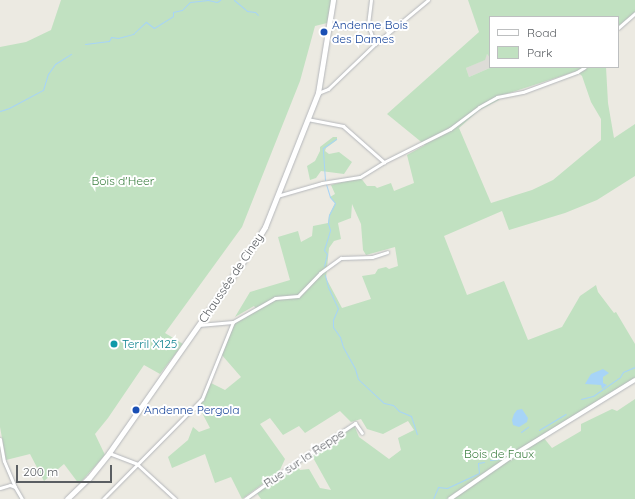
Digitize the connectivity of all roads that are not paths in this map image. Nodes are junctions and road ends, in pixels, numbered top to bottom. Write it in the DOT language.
graph roads {
  1 [pos="333,0"];
  2 [pos="371,0"];
  3 [pos="428,0"];
  4 [pos="635,13"];
  5 [pos="329,24"];
  6 [pos="348,26"];
  7 [pos="619,27"];
  8 [pos="375,44"];
  9 [pos="583,68"];
  10 [pos="318,93"];
  11 [pos="307,119"];
  12 [pos="384,162"];
  13 [pos="277,196"];
  14 [pos="387,252"];
  15 [pos="233,322"];
  16 [pos="199,326"];
  17 [pos="635,380"];
  18 [pos="362,433"];
  19 [pos="0,439"];
  20 [pos="109,453"];
  21 [pos="137,464"];
  22 [pos="16,487"];
  23 [pos="0,488"];
  24 [pos="22,499"];
  25 [pos="67,499"];
  26 [pos="103,499"];
  27 [pos="175,499"];
  28 [pos="245,499"];
  29 [pos="450,499"];
  1 -- 5 [label="main road, Chaussée de Ciney"];
  2 -- 8 [label="street"];
  3 -- 8 [label="street"];
  4 -- 7 [label="street"];
  5 -- 6 [label="street"];
  5 -- 10 [label="main road, Chaussée de Ciney"];
  8 -- 10 [label="street"];
  9 -- 12 [label="street"];
  10 -- 11 [label="main road, Chaussée de Ciney"];
  11 -- 12 [label="street"];
  11 -- 13 [label="main road, Chaussée de Ciney"];
  12 -- 13 [label="street"];
  13 -- 16 [label="main road, Chaussée de Ciney"];
  14 -- 15 [label="street"];
  15 -- 16 [label="street"];
  15 -- 21 [label="street"];
  16 -- 20 [label="main road, Chaussée de Ciney"];
  17 -- 29 [label="street"];
  18 -- 28 [label="street, Rue sur la Reppe"];
  19 -- 22 [label="street"];
  20 -- 21 [label="street"];
  20 -- 25 [label="main road, Chaussée de Ciney"];
  21 -- 26 [label="street"];
  21 -- 27 [label="street"];
  22 -- 23 [label="street"];
  22 -- 24 [label="street"];
}
